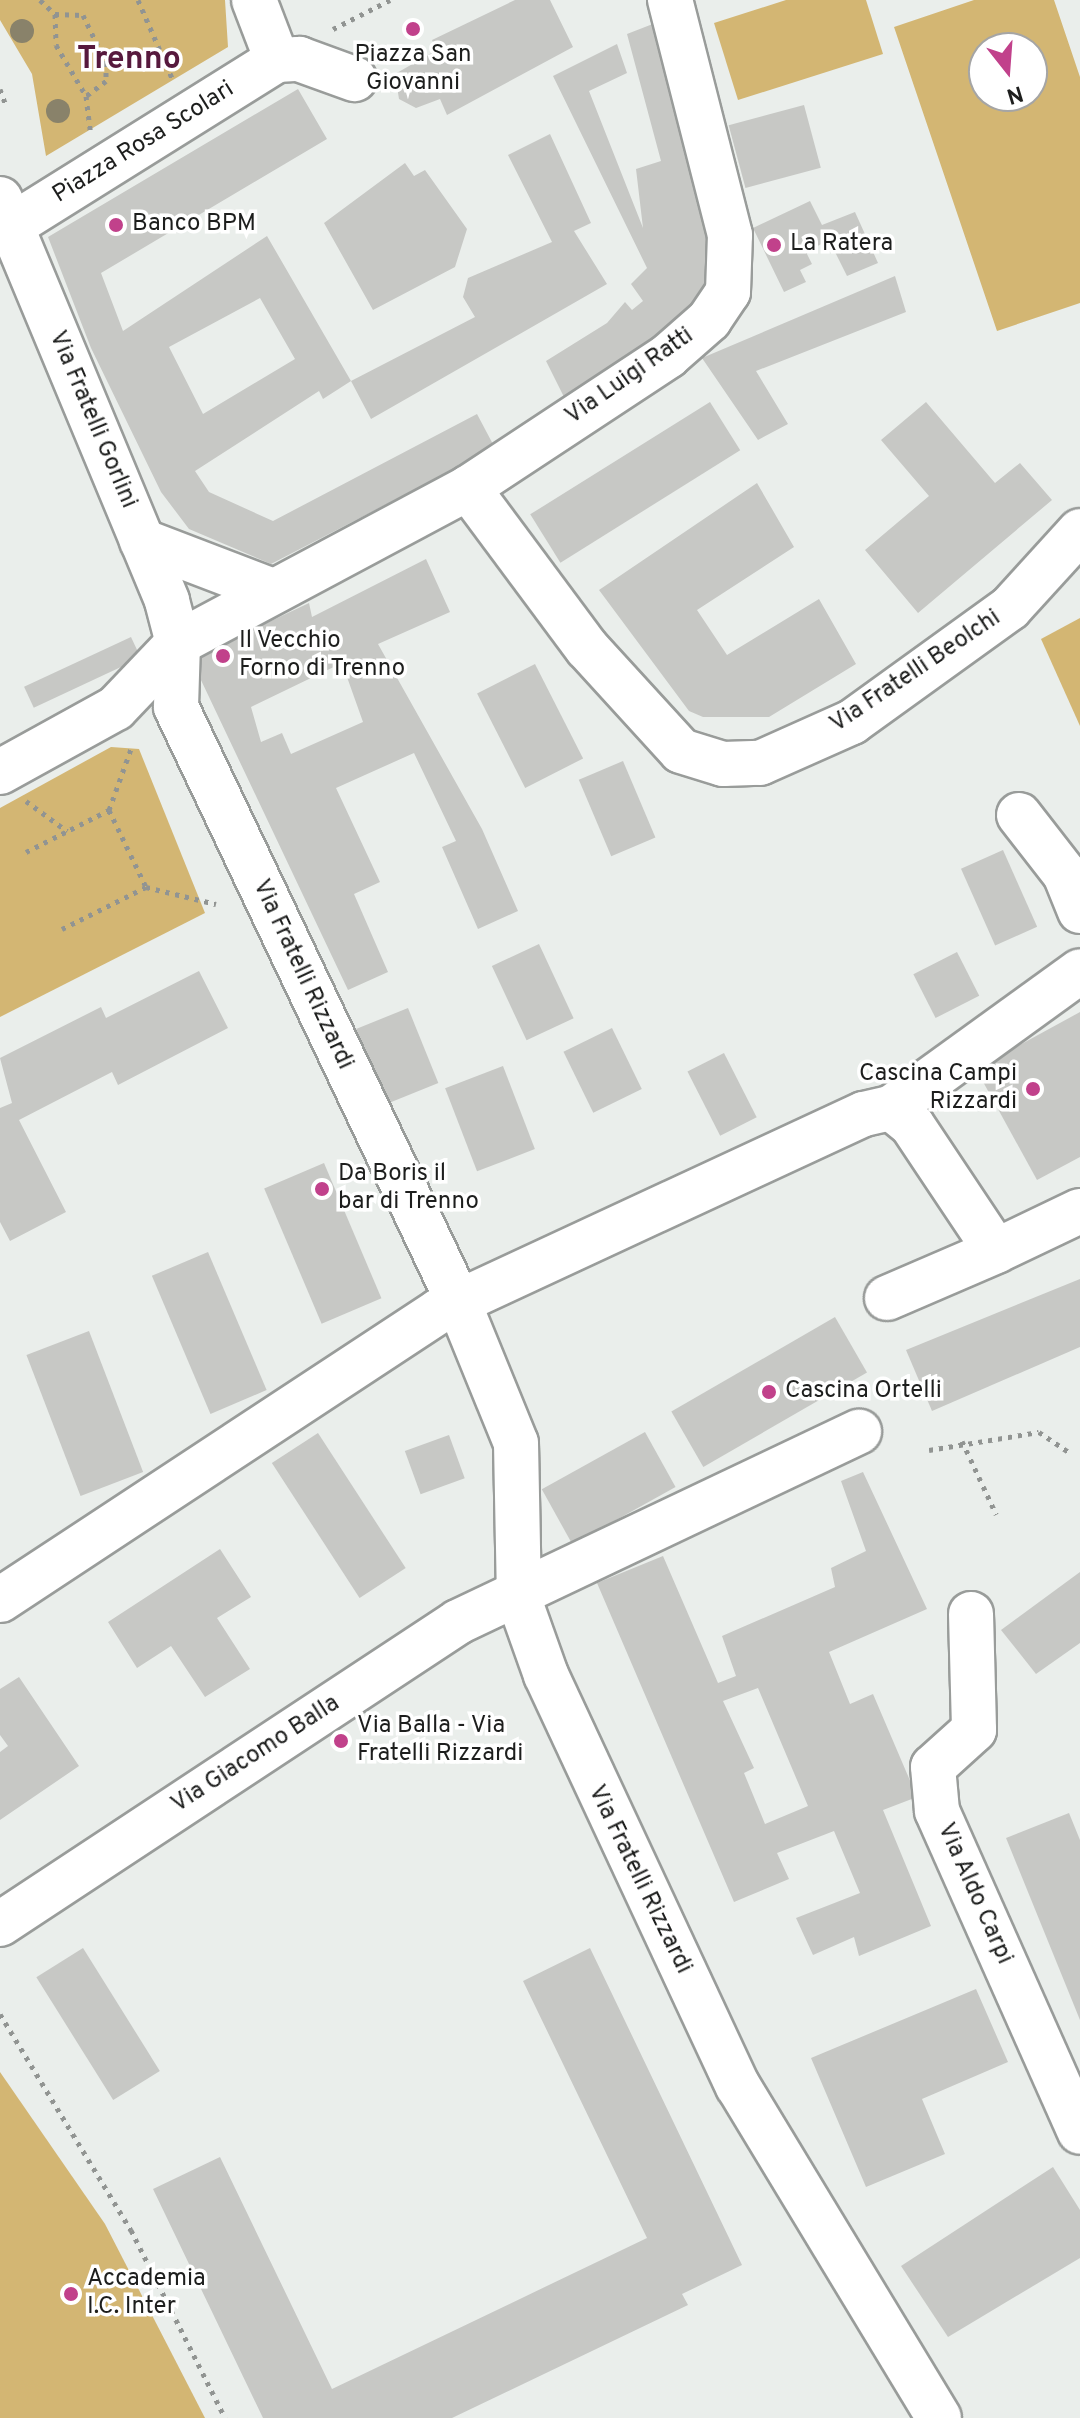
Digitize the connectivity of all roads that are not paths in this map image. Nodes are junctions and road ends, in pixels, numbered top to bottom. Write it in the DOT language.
graph roads {
  1 [pos="254,0"];
  2 [pos="672,6"];
  3 [pos="277,60"];
  4 [pos="354,79"];
  5 [pos="6,213"];
  6 [pos="468,488"];
  7 [pos="1080,531"];
  8 [pos="142,541"];
  9 [pos="270,590"];
  10 [pos="178,643"];
  11 [pos="6,782"];
  12 [pos="1019,815"];
  13 [pos="1080,911"];
  14 [pos="1080,971"];
  15 [pos="891,1108"];
  16 [pos="1080,1211"];
  17 [pos="996,1251"];
  18 [pos="887,1298"];
  19 [pos="458,1301"];
  20 [pos="859,1432"];
  21 [pos="519,1599"];
  22 [pos="0,1600"];
  23 [pos="971,1614"];
  24 [pos="0,1924"];
  25 [pos="1080,2132"];
  26 [pos="939,2418"];
  1 -- 3 [label="street"];
  2 -- 6 [label="street, Via Luigi Ratti"];
  3 -- 4 [label="street"];
  3 -- 5 [label="street, Piazza Rosa Scolari"];
  5 -- 8 [label="street, Via Fratelli Gorlini"];
  6 -- 7 [label="street, Via Fratelli Beolchi"];
  6 -- 9 [label="street, Via Luigi Ratti"];
  8 -- 9 [label="street"];
  8 -- 10 [label="street, Via Fratelli Gorlini"];
  9 -- 10 [label="street, Via Luigi Ratti"];
  10 -- 11 [label="street, Via Luigi Ratti"];
  10 -- 19 [label="street, Via Fratelli Rizzardi"];
  12 -- 13 [label="street"];
  14 -- 15 [label="street"];
  15 -- 17 [label="street"];
  15 -- 19 [label="street"];
  16 -- 17 [label="street"];
  17 -- 18 [label="street"];
  19 -- 21 [label="street, Via Fratelli Rizzardi"];
  19 -- 22 [label="street"];
  20 -- 21 [label="street, Via Giacomo Balla"];
  21 -- 24 [label="street, Via Giacomo Balla"];
  21 -- 26 [label="street, Via Fratelli Rizzardi"];
  23 -- 25 [label="street, Via Aldo Carpi"];
}
